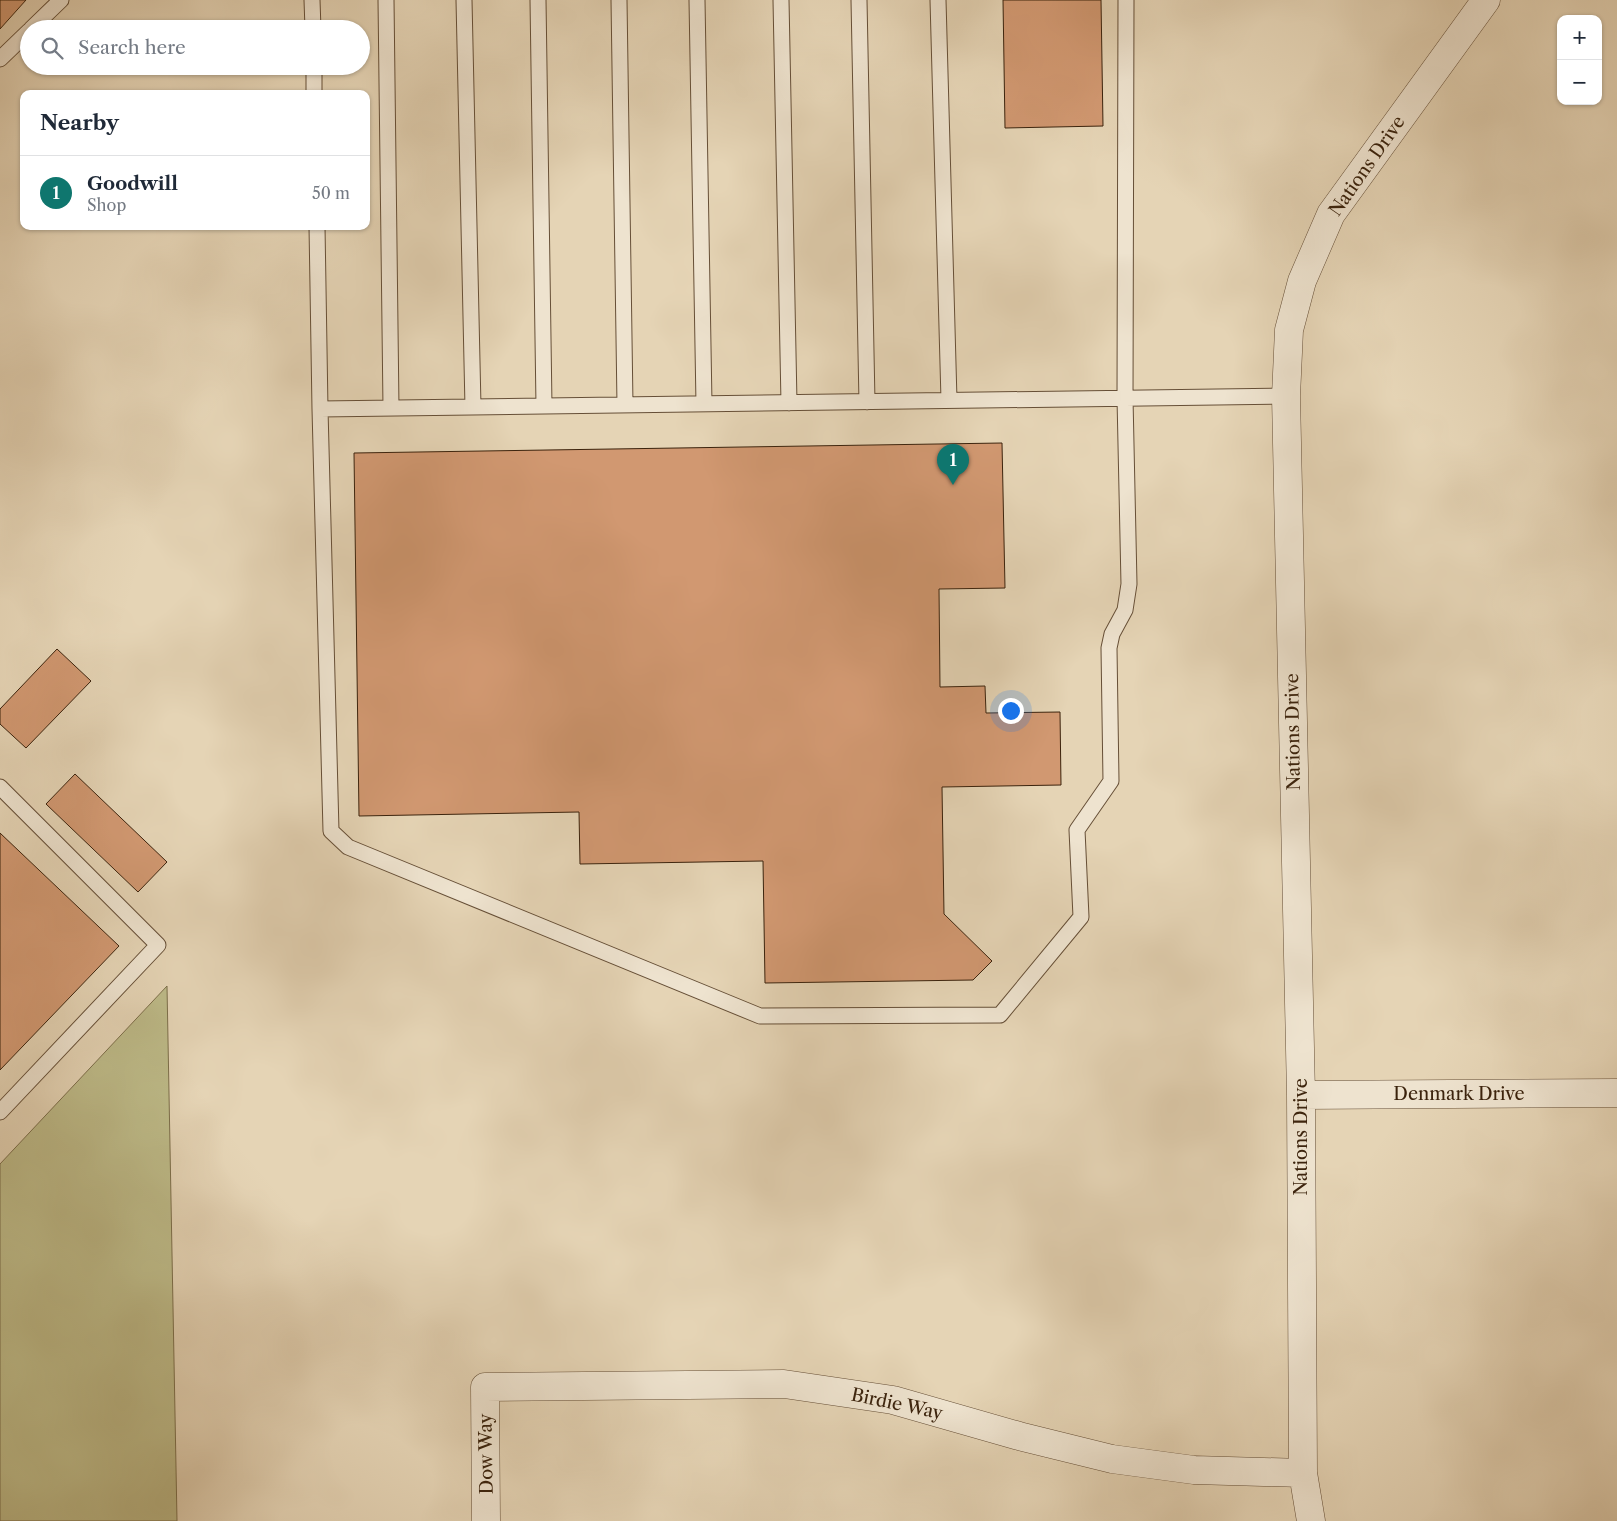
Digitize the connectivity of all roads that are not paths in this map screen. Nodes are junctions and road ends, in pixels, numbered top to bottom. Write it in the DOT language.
graph roads {
  1 [pos="61,0"];
  2 [pos="312,0"];
  3 [pos="386,0"];
  4 [pos="464,0"];
  5 [pos="538,0"];
  6 [pos="619,0"];
  7 [pos="697,0"];
  8 [pos="781,0"];
  9 [pos="859,0"];
  10 [pos="938,0"];
  11 [pos="1126,0"];
  12 [pos="1486,0"];
  13 [pos="40,20"];
  14 [pos="313,20"];
  15 [pos="20,40"];
  16 [pos="0,59"];
  17 [pos="314,75"];
  18 [pos="314,90"];
  19 [pos="317,230"];
  20 [pos="1286,396"];
  21 [pos="1125,398"];
  22 [pos="949,400"];
  23 [pos="867,402"];
  24 [pos="789,403"];
  25 [pos="704,404"];
  26 [pos="625,405"];
  27 [pos="544,406"];
  28 [pos="473,407"];
  29 [pos="391,408"];
  30 [pos="320,409"];
  31 [pos="0,788"];
  32 [pos="1617,1093"];
  33 [pos="1301,1095"];
  34 [pos="0,1112"];
  35 [pos="485,1386"];
  36 [pos="1303,1473"];
  37 [pos="486,1521"];
  38 [pos="1311,1521"];
  1 -- 13 [label="lane"];
  2 -- 14 [label="lane"];
  3 -- 29 [label="lane"];
  4 -- 28 [label="lane"];
  5 -- 27 [label="lane"];
  6 -- 26 [label="lane"];
  7 -- 25 [label="lane"];
  8 -- 24 [label="lane"];
  9 -- 23 [label="lane"];
  10 -- 22 [label="lane"];
  11 -- 21 [label="lane"];
  12 -- 20 [label="street, Nations Drive"];
  15 -- 16 [label="lane"];
  17 -- 18 [label="lane"];
  19 -- 30 [label="lane"];
  20 -- 21 [label="lane"];
  20 -- 33 [label="street, Nations Drive"];
  21 -- 22 [label="lane"];
  21 -- 30 [label="lane"];
  22 -- 23 [label="lane"];
  23 -- 24 [label="lane"];
  24 -- 25 [label="lane"];
  25 -- 26 [label="lane"];
  26 -- 27 [label="lane"];
  27 -- 28 [label="lane"];
  28 -- 29 [label="lane"];
  29 -- 30 [label="lane"];
  31 -- 34 [label="lane"];
  32 -- 33 [label="street, Denmark Drive"];
  33 -- 36 [label="street, Nations Drive"];
  35 -- 36 [label="street, Birdie Way"];
  35 -- 37 [label="street, Dow Way"];
  36 -- 38 [label="street, Nations Drive"];
}
